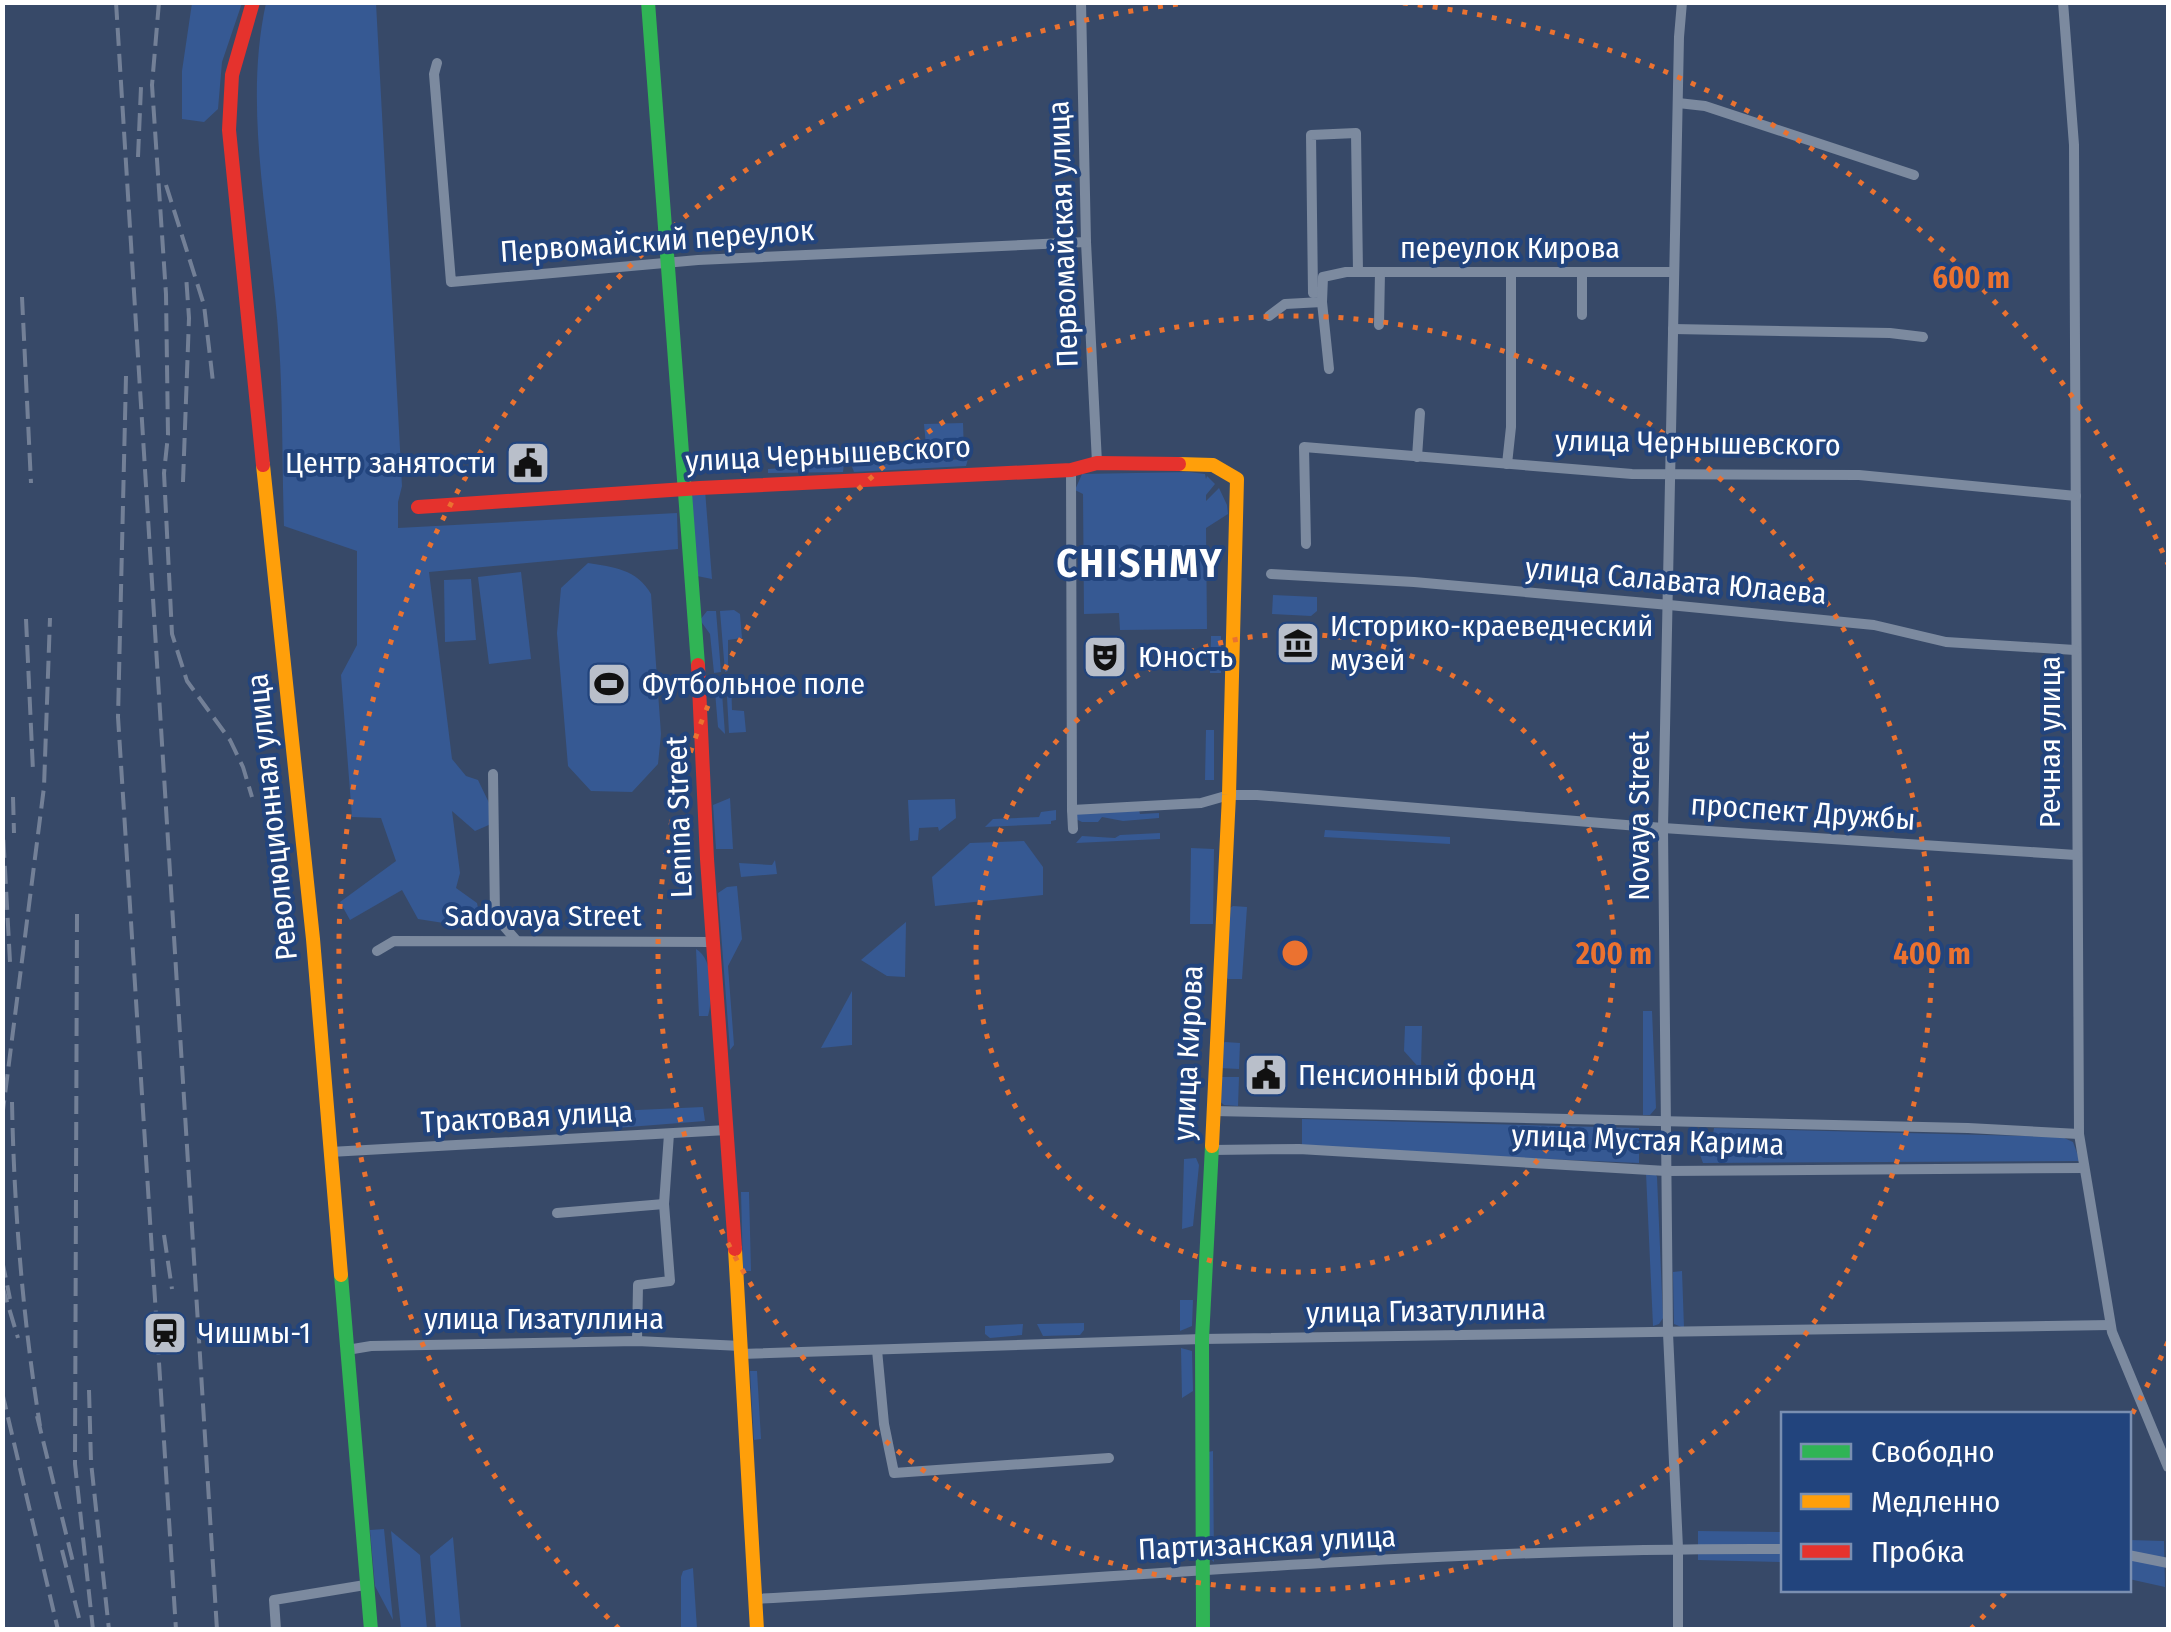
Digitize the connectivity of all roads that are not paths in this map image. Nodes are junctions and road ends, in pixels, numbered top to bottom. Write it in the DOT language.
graph roads {
  1 [pos="252,2"];
  2 [pos="648,2"];
  3 [pos="1081,2"];
  4 [pos="1682,2"];
  5 [pos="2063,2"];
  6 [pos="437,63"];
  7 [pos="1678,102"];
  8 [pos="1914,175"];
  9 [pos="1086,242"];
  10 [pos="668,262"];
  11 [pos="1352,272"];
  12 [pos="1380,272"];
  13 [pos="1674,272"];
  14 [pos="1511,273"];
  15 [pos="1582,274"];
  16 [pos="1322,297"];
  17 [pos="1582,315"];
  18 [pos="1269,316"];
  19 [pos="1379,325"];
  20 [pos="1674,329"];
  21 [pos="1923,337"];
  22 [pos="1329,369"];
  23 [pos="1420,413"];
  24 [pos="1417,457"];
  25 [pos="1098,463"];
  26 [pos="1507,464"];
  27 [pos="1071,470"];
  28 [pos="1670,474"];
  29 [pos="1237,479"];
  30 [pos="684,489"];
  31 [pos="2076,496"];
  32 [pos="418,507"];
  33 [pos="1306,544"];
  34 [pos="1272,574"];
  35 [pos="1668,606"];
  36 [pos="2075,650"];
  37 [pos="493,774"];
  38 [pos="1229,795"];
  39 [pos="1072,810"];
  40 [pos="1663,828"];
  41 [pos="1073,829"];
  42 [pos="2076,855"];
  43 [pos="516,941"];
  44 [pos="712,942"];
  45 [pos="377,951"];
  46 [pos="1213,1111"];
  47 [pos="1666,1121"];
  48 [pos="727,1130"];
  49 [pos="669,1134"];
  50 [pos="2078,1134"];
  51 [pos="1211,1150"];
  52 [pos="330,1152"];
  53 [pos="2084,1168"];
  54 [pos="1666,1171"];
  55 [pos="664,1204"];
  56 [pos="557,1212"];
  57 [pos="2110,1326"];
  58 [pos="1668,1333"];
  59 [pos="1202,1339"];
  60 [pos="637,1342"];
  61 [pos="347,1350"];
  62 [pos="741,1350"];
  63 [pos="878,1350"];
  64 [pos="1109,1458"];
  65 [pos="2168,1467"];
  66 [pos="1678,1548"];
  67 [pos="1781,1548"];
  68 [pos="2131,1554"];
  69 [pos="2167,1560"];
  70 [pos="1203,1570"];
  71 [pos="365,1585"];
  72 [pos="754,1599"];
  73 [pos="276,1630"];
  74 [pos="371,1630"];
  75 [pos="757,1630"];
  76 [pos="1204,1630"];
  77 [pos="1678,1630"];
  1 -- 52 [label="street, Революционная улица"];
  2 -- 10 [label="street, Lenina Street"];
  3 -- 9 [label="street, Первомайская улица"];
  4 -- 7 [label="street, Novaya Street"];
  5 -- 31 [label="street, Речная улица"];
  6 -- 10 [label="street, Первомайский переулок"];
  7 -- 8 [label="street"];
  7 -- 13 [label="street, Novaya Street"];
  9 -- 10 [label="street, Первомайский переулок"];
  9 -- 25 [label="street, Первомайская улица"];
  10 -- 30 [label="street, Lenina Street"];
  11 -- 12 [label="street, переулок Кирова"];
  11 -- 16 [label="street"];
  11 -- 16 [label="street"];
  12 -- 14 [label="street, переулок Кирова"];
  12 -- 19 [label="street"];
  13 -- 15 [label="street, переулок Кирова"];
  13 -- 20 [label="street, Novaya Street"];
  14 -- 15 [label="street, переулок Кирова"];
  14 -- 26 [label="street"];
  15 -- 17 [label="street"];
  16 -- 18 [label="street"];
  16 -- 22 [label="street"];
  20 -- 21 [label="street"];
  20 -- 28 [label="street, Novaya Street"];
  23 -- 24 [label="street"];
  24 -- 26 [label="street, улица Чернышевского"];
  24 -- 33 [label="street, улица Чернышевского"];
  25 -- 27 [label="street, улица Чернышевского"];
  25 -- 29 [label="street, улица Чернышевского"];
  26 -- 28 [label="street, улица Чернышевского"];
  27 -- 30 [label="street, улица Чернышевского"];
  27 -- 39 [label="street"];
  28 -- 31 [label="street, улица Чернышевского"];
  28 -- 35 [label="street, Novaya Street"];
  29 -- 38 [label="street, улица Кирова"];
  30 -- 32 [label="street, улица Чернышевского"];
  30 -- 44 [label="street, Lenina Street"];
  31 -- 36 [label="street, Речная улица"];
  34 -- 35 [label="street, улица Салавата Юлаева"];
  35 -- 36 [label="street, улица Салавата Юлаева"];
  35 -- 40 [label="street, Novaya Street"];
  36 -- 42 [label="street, Речная улица"];
  37 -- 43 [label="street"];
  38 -- 39 [label="street, проспект Дружбы"];
  38 -- 40 [label="street, проспект Дружбы"];
  38 -- 46 [label="street, улица Кирова"];
  39 -- 41 [label="street"];
  40 -- 42 [label="street, проспект Дружбы"];
  40 -- 47 [label="street, Novaya Street"];
  42 -- 50 [label="street, Речная улица"];
  43 -- 44 [label="street, Sadovaya Street"];
  43 -- 45 [label="street, Sadovaya Street"];
  44 -- 48 [label="street, Lenina Street"];
  46 -- 47 [label="street, улица Мустая Карима"];
  46 -- 51 [label="street, улица Кирова"];
  47 -- 50 [label="street, улица Мустая Карима"];
  47 -- 54 [label="street, Novaya Street"];
  48 -- 49 [label="street, Трактовая улица"];
  48 -- 62 [label="street, Lenina Street"];
  49 -- 52 [label="street, Трактовая улица"];
  49 -- 55 [label="street"];
  50 -- 53 [label="street, Речная улица"];
  51 -- 54 [label="street, улица Мустая Карима"];
  51 -- 59 [label="street, улица Кирова"];
  52 -- 61 [label="street, Революционная улица"];
  53 -- 54 [label="street, улица Мустая Карима"];
  53 -- 57 [label="street, Речная улица"];
  54 -- 58 [label="street, Novaya Street"];
  55 -- 56 [label="street"];
  55 -- 60 [label="street"];
  57 -- 58 [label="street, улица Гизатуллина"];
  57 -- 65 [label="street, Речная улица"];
  58 -- 59 [label="street, улица Гизатуллина"];
  58 -- 66 [label="street, Novaya Street"];
  59 -- 63 [label="street, улица Гизатуллина"];
  59 -- 70 [label="street, улица Кирова"];
  60 -- 61 [label="street, улица Гизатуллина"];
  60 -- 62 [label="street, улица Гизатуллина"];
  61 -- 71 [label="street, Революционная улица"];
  62 -- 63 [label="street, улица Гизатуллина"];
  62 -- 72 [label="street, Lenina Street"];
  63 -- 64 [label="street"];
  66 -- 67 [label="street, Партизанская улица"];
  66 -- 70 [label="street, Партизанская улица"];
  66 -- 77 [label="street, Novaya Street"];
  68 -- 69 [label="street"];
  70 -- 72 [label="street, Партизанская улица"];
  70 -- 76 [label="street, улица Кирова"];
  71 -- 73 [label="street"];
  71 -- 74 [label="street, Революционная улица"];
  72 -- 75 [label="street, Lenina Street"];
}
